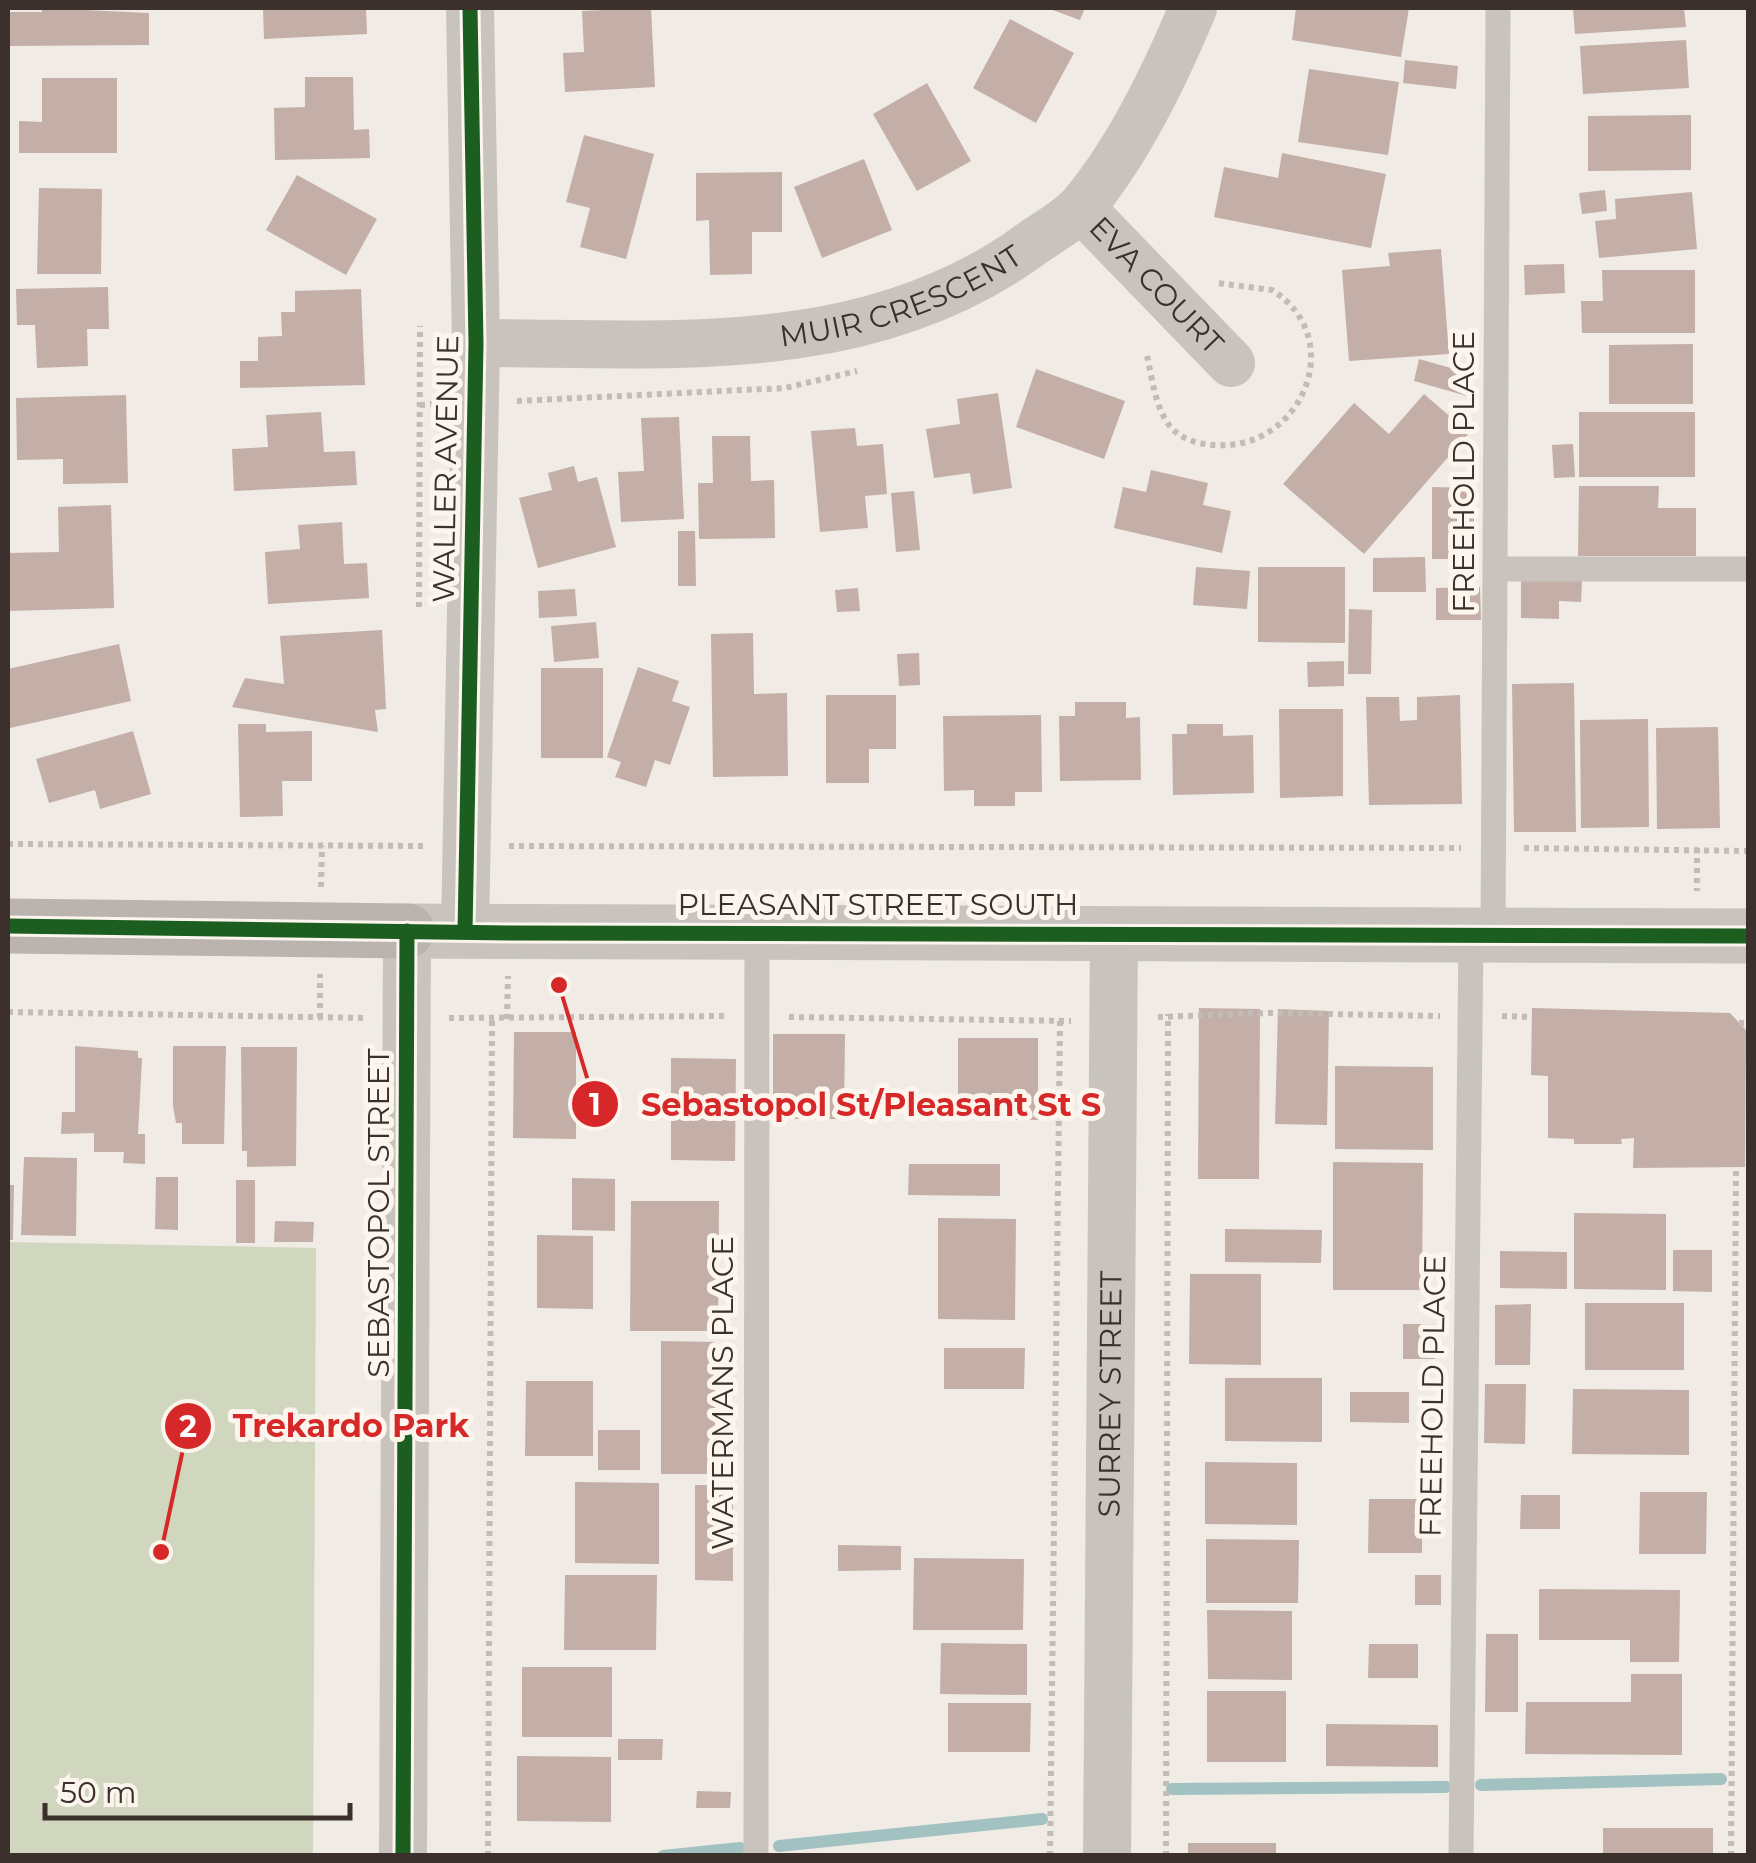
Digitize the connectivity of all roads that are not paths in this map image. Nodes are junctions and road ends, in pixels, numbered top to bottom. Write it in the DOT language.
graph roads {
  1 [pos="470,8"];
  2 [pos="1193,8"];
  3 [pos="1498,8"];
  4 [pos="1081,208"];
  5 [pos="476,343"];
  6 [pos="1231,363"];
  7 [pos="1496,569"];
  8 [pos="1748,569"];
  9 [pos="8,926"];
  10 [pos="757,930"];
  11 [pos="407,931"];
  12 [pos="466,932"];
  13 [pos="1114,934"];
  14 [pos="1482,936"];
  15 [pos="1748,936"];
  16 [pos="402,1856"];
  17 [pos="756,1856"];
  18 [pos="1107,1856"];
  19 [pos="1461,1856"];
  1 -- 5 [label="street, WALLER AVENUE"];
  2 -- 4 [label="street, MUIR CRESCENT"];
  3 -- 7 [label="lane, FREEHOLD PLACE"];
  4 -- 5 [label="street, MUIR CRESCENT"];
  4 -- 6 [label="street, EVA COURT"];
  5 -- 12 [label="street, WALLER AVENUE"];
  7 -- 8 [label="lane"];
  7 -- 14 [label="lane, FREEHOLD PLACE"];
  9 -- 11 [label="main road, PLEASANT STREET SOUTH"];
  10 -- 12 [label="street, PLEASANT STREET SOUTH"];
  10 -- 13 [label="street, PLEASANT STREET SOUTH"];
  10 -- 17 [label="lane, WATERMANS PLACE"];
  11 -- 12 [label="street, PLEASANT STREET SOUTH"];
  11 -- 16 [label="street, SEBASTOPOL STREET"];
  13 -- 14 [label="street, PLEASANT STREET SOUTH"];
  13 -- 18 [label="street, SURREY STREET"];
  14 -- 15 [label="street, PLEASANT STREET SOUTH"];
  14 -- 19 [label="lane, FREEHOLD PLACE"];
}
